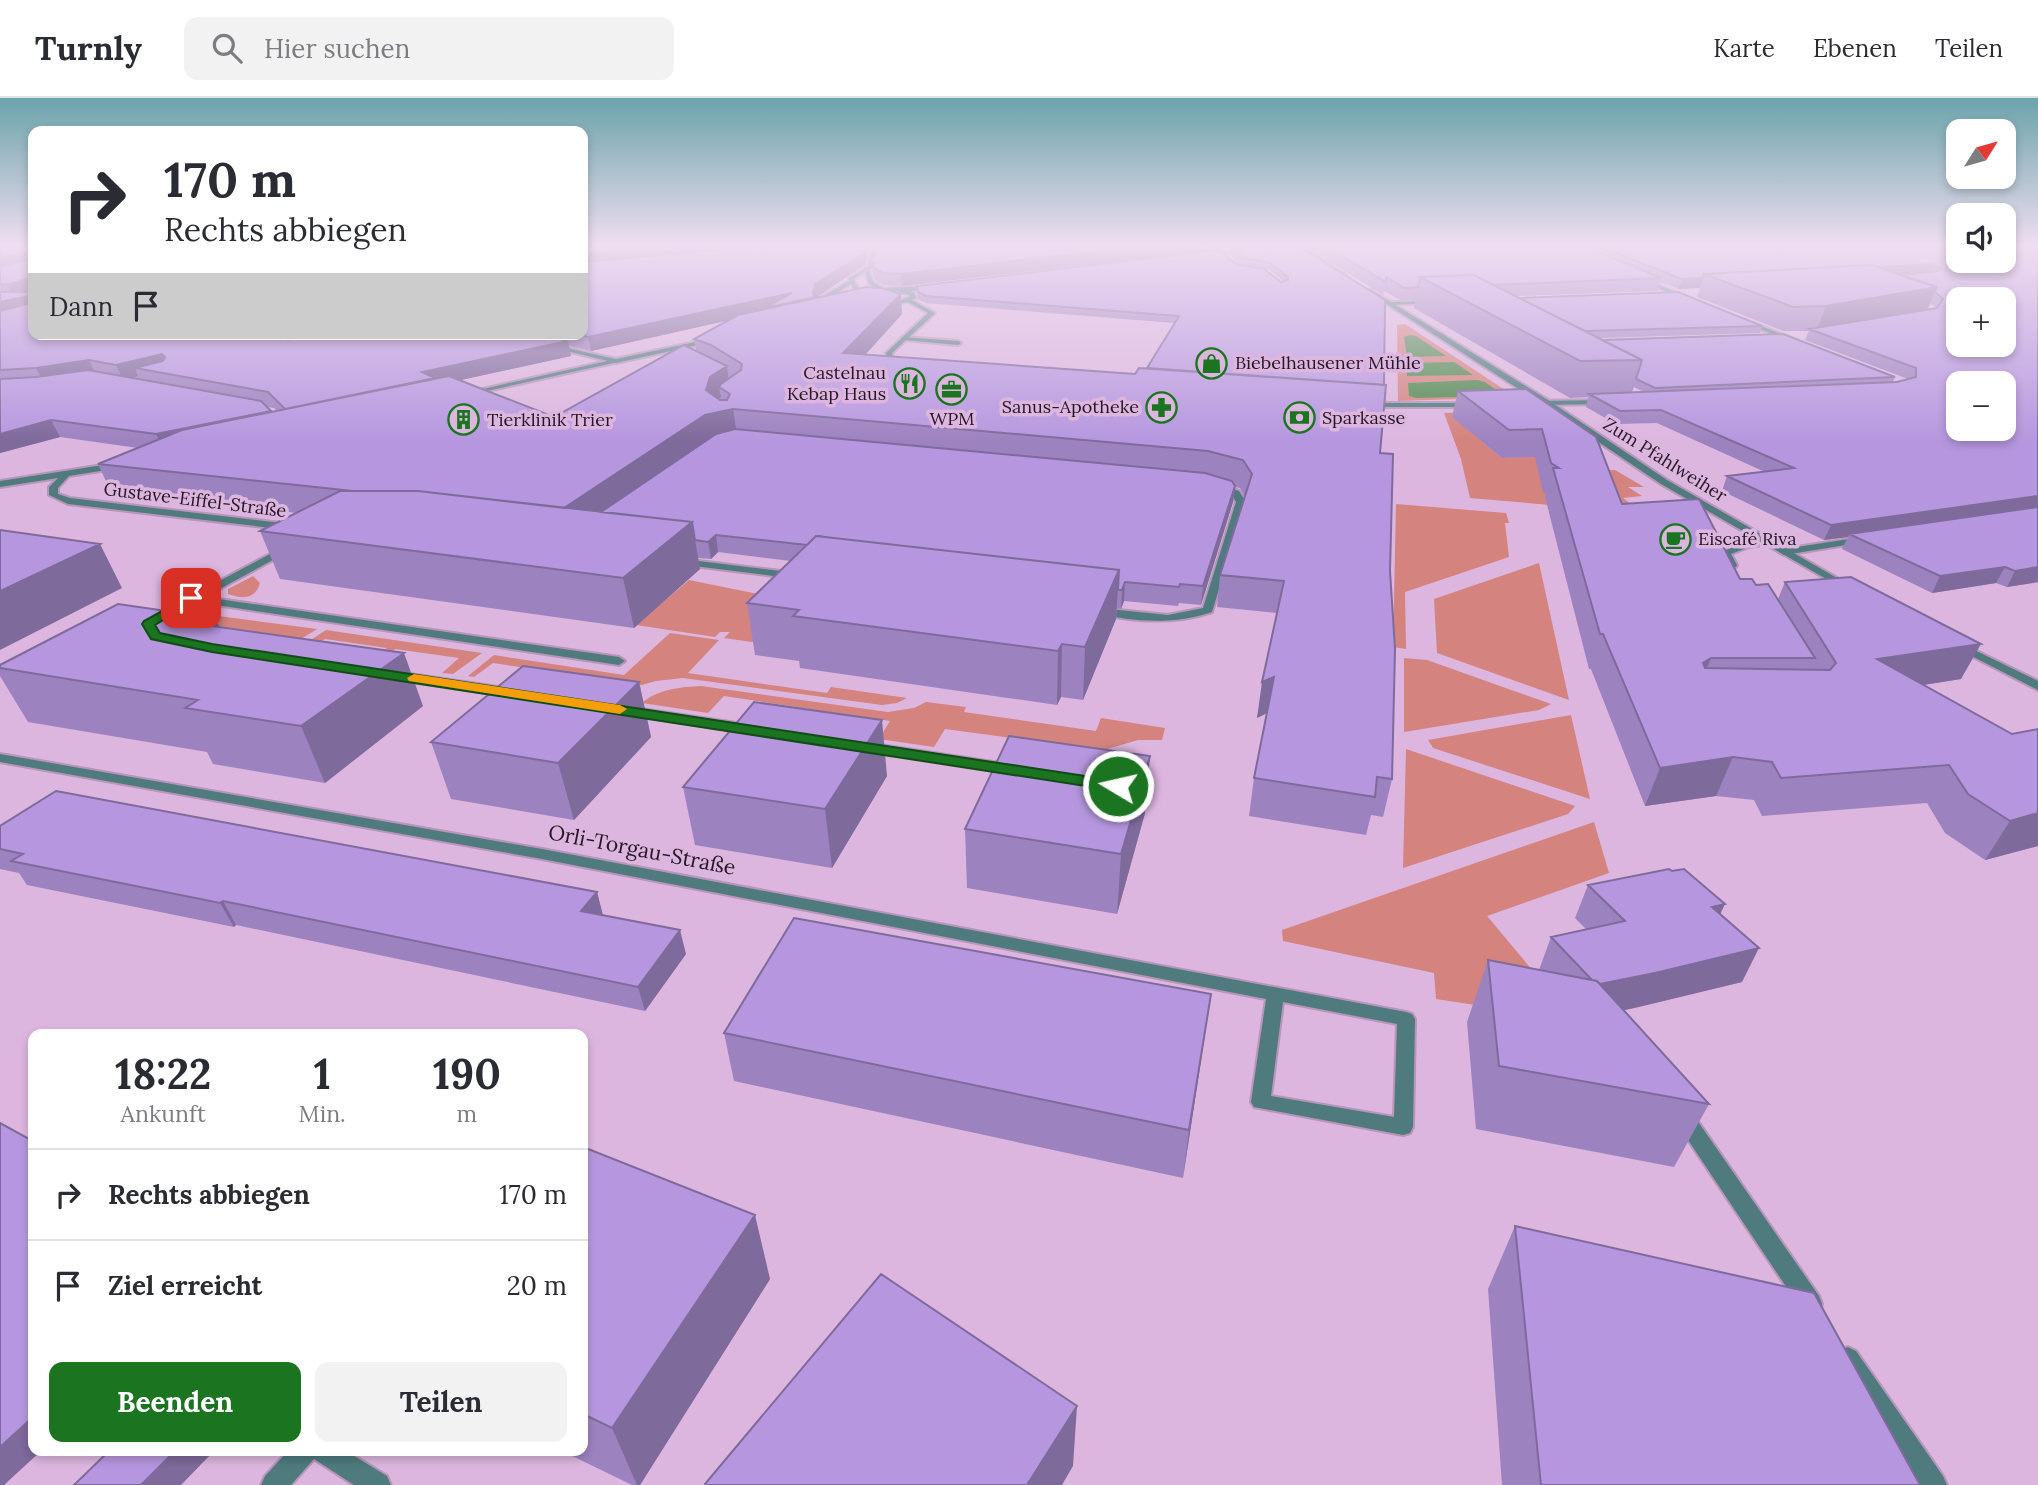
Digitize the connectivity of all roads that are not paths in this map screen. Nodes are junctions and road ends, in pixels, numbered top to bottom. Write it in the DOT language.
graph roads {
  1 [pos="909,311"];
  2 [pos="929,311"];
  3 [pos="1402,311"];
  4 [pos="925,321"];
  5 [pos="1744,321"];
  6 [pos="1780,335"];
  7 [pos="1805,335"];
  8 [pos="1754,336"];
  9 [pos="726,337"];
  10 [pos="904,338"];
  11 [pos="958,343"];
  12 [pos="1800,343"];
  13 [pos="539,344"];
  14 [pos="655,352"];
  15 [pos="674,358"];
  16 [pos="616,361"];
  17 [pos="906,368"];
  18 [pos="466,394"];
  19 [pos="1545,402"];
  20 [pos="1612,402"];
  21 [pos="1529,403"];
  22 [pos="1354,404"];
  23 [pos="1480,405"];
  24 [pos="132,464"];
  25 [pos="65,476"];
  26 [pos="0,484"];
  27 [pos="1205,484"];
  28 [pos="296,527"];
  29 [pos="1867,540"];
  30 [pos="299,542"];
  31 [pos="1767,542"];
  32 [pos="1784,552"];
  33 [pos="664,560"];
  34 [pos="1738,575"];
  35 [pos="814,578"];
  36 [pos="1853,591"];
  37 [pos="191,598"];
  38 [pos="1082,609"];
  39 [pos="155,636"];
  40 [pos="1945,638"];
  41 [pos="619,661"];
  42 [pos="384,674"];
  43 [pos="2038,686"];
  44 [pos="528,695"];
  45 [pos="618,709"];
  46 [pos="766,731"];
  47 [pos="847,744"];
  48 [pos="0,758"];
  49 [pos="1022,770"];
  50 [pos="1275,994"];
  51 [pos="1671,1099"];
  52 [pos="300,1456"];
  53 [pos="331,1456"];
  54 [pos="274,1485"];
  55 [pos="378,1485"];
  56 [pos="1934,1485"];
  1 -- 4 [label="street"];
  2 -- 4 [label="street"];
  3 -- 19 [label="street, Zum Pfahlweiher"];
  4 -- 10 [label="street"];
  5 -- 6 [label="street"];
  6 -- 7 [label="street"];
  6 -- 8 [label="street"];
  6 -- 12 [label="street"];
  9 -- 14 [label="street"];
  10 -- 11 [label="street"];
  10 -- 17 [label="street"];
  13 -- 16 [label="street"];
  14 -- 15 [label="street"];
  14 -- 16 [label="street"];
  16 -- 18 [label="street"];
  19 -- 20 [label="street"];
  19 -- 21 [label="street"];
  19 -- 31 [label="street, Zum Pfahlweiher"];
  22 -- 23 [label="street"];
  24 -- 25 [label="street"];
  25 -- 26 [label="street"];
  25 -- 28 [label="street, Gustave-Eiffel-Straße"];
  27 -- 38 [label="street"];
  29 -- 32 [label="street"];
  30 -- 37 [label="street"];
  31 -- 32 [label="street, Zum Pfahlweiher"];
  31 -- 34 [label="street"];
  32 -- 36 [label="street, Zum Pfahlweiher"];
  33 -- 35 [label="street"];
  37 -- 39 [label="street"];
  37 -- 41 [label="street"];
  40 -- 43 [label="street"];
  42 -- 44 [label="street"];
  45 -- 46 [label="street"];
  47 -- 49 [label="street"];
  48 -- 50 [label="street, Orli-Torgau-Straße"];
  50 -- 50 [label="street, Orli-Torgau-Straße"];
  51 -- 56 [label="street"];
  52 -- 54 [label="street"];
  53 -- 55 [label="street"];
}
